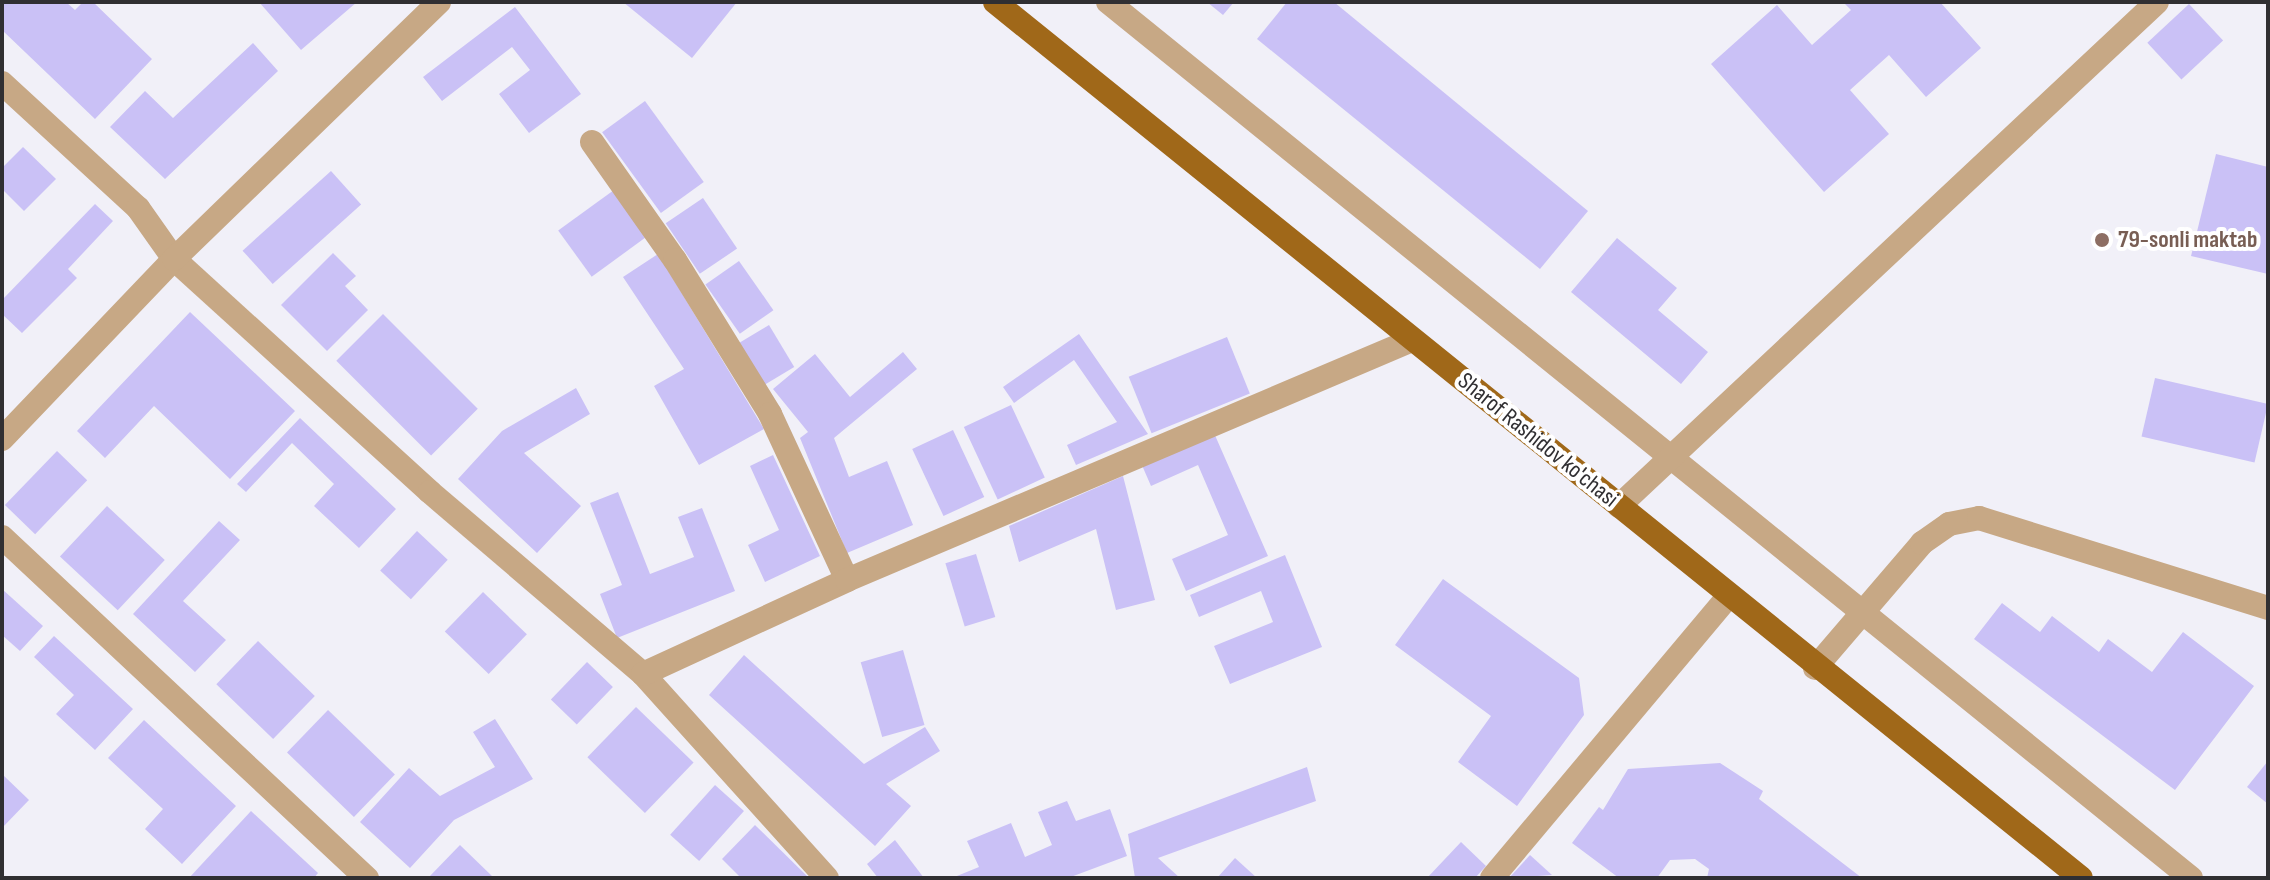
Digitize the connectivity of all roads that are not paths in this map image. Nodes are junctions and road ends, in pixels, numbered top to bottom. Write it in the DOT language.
graph roads {
  1 [pos="439,2"];
  2 [pos="995,2"];
  3 [pos="1108,2"];
  4 [pos="2157,2"];
  5 [pos="2,83"];
  6 [pos="592,142"];
  7 [pos="174,259"];
  8 [pos="1412,340"];
  9 [pos="2,439"];
  10 [pos="1669,458"];
  11 [pos="1619,506"];
  12 [pos="2,537"];
  13 [pos="847,580"];
  14 [pos="1728,597"];
  15 [pos="2268,608"];
  16 [pos="1863,612"];
  17 [pos="1815,668"];
  18 [pos="643,674"];
  19 [pos="367,878"];
  20 [pos="827,878"];
  21 [pos="1492,878"];
  22 [pos="2081,878"];
  23 [pos="2191,878"];
  1 -- 7 [label="street"];
  2 -- 8 [label="main road, Sharof Rashidov ko'chasi"];
  3 -- 10 [label="street"];
  4 -- 10 [label="street"];
  5 -- 7 [label="street"];
  6 -- 13 [label="street"];
  7 -- 9 [label="street"];
  7 -- 18 [label="street"];
  8 -- 11 [label="main road, Sharof Rashidov ko'chasi"];
  8 -- 13 [label="street"];
  10 -- 11 [label="street"];
  10 -- 16 [label="street"];
  11 -- 14 [label="main road, Sharof Rashidov ko'chasi"];
  12 -- 19 [label="street"];
  13 -- 18 [label="street"];
  14 -- 17 [label="main road, Sharof Rashidov ko'chasi"];
  14 -- 21 [label="street"];
  15 -- 16 [label="street"];
  16 -- 17 [label="street"];
  16 -- 23 [label="street"];
  17 -- 22 [label="main road, Sharof Rashidov ko'chasi"];
  18 -- 20 [label="street"];
}
